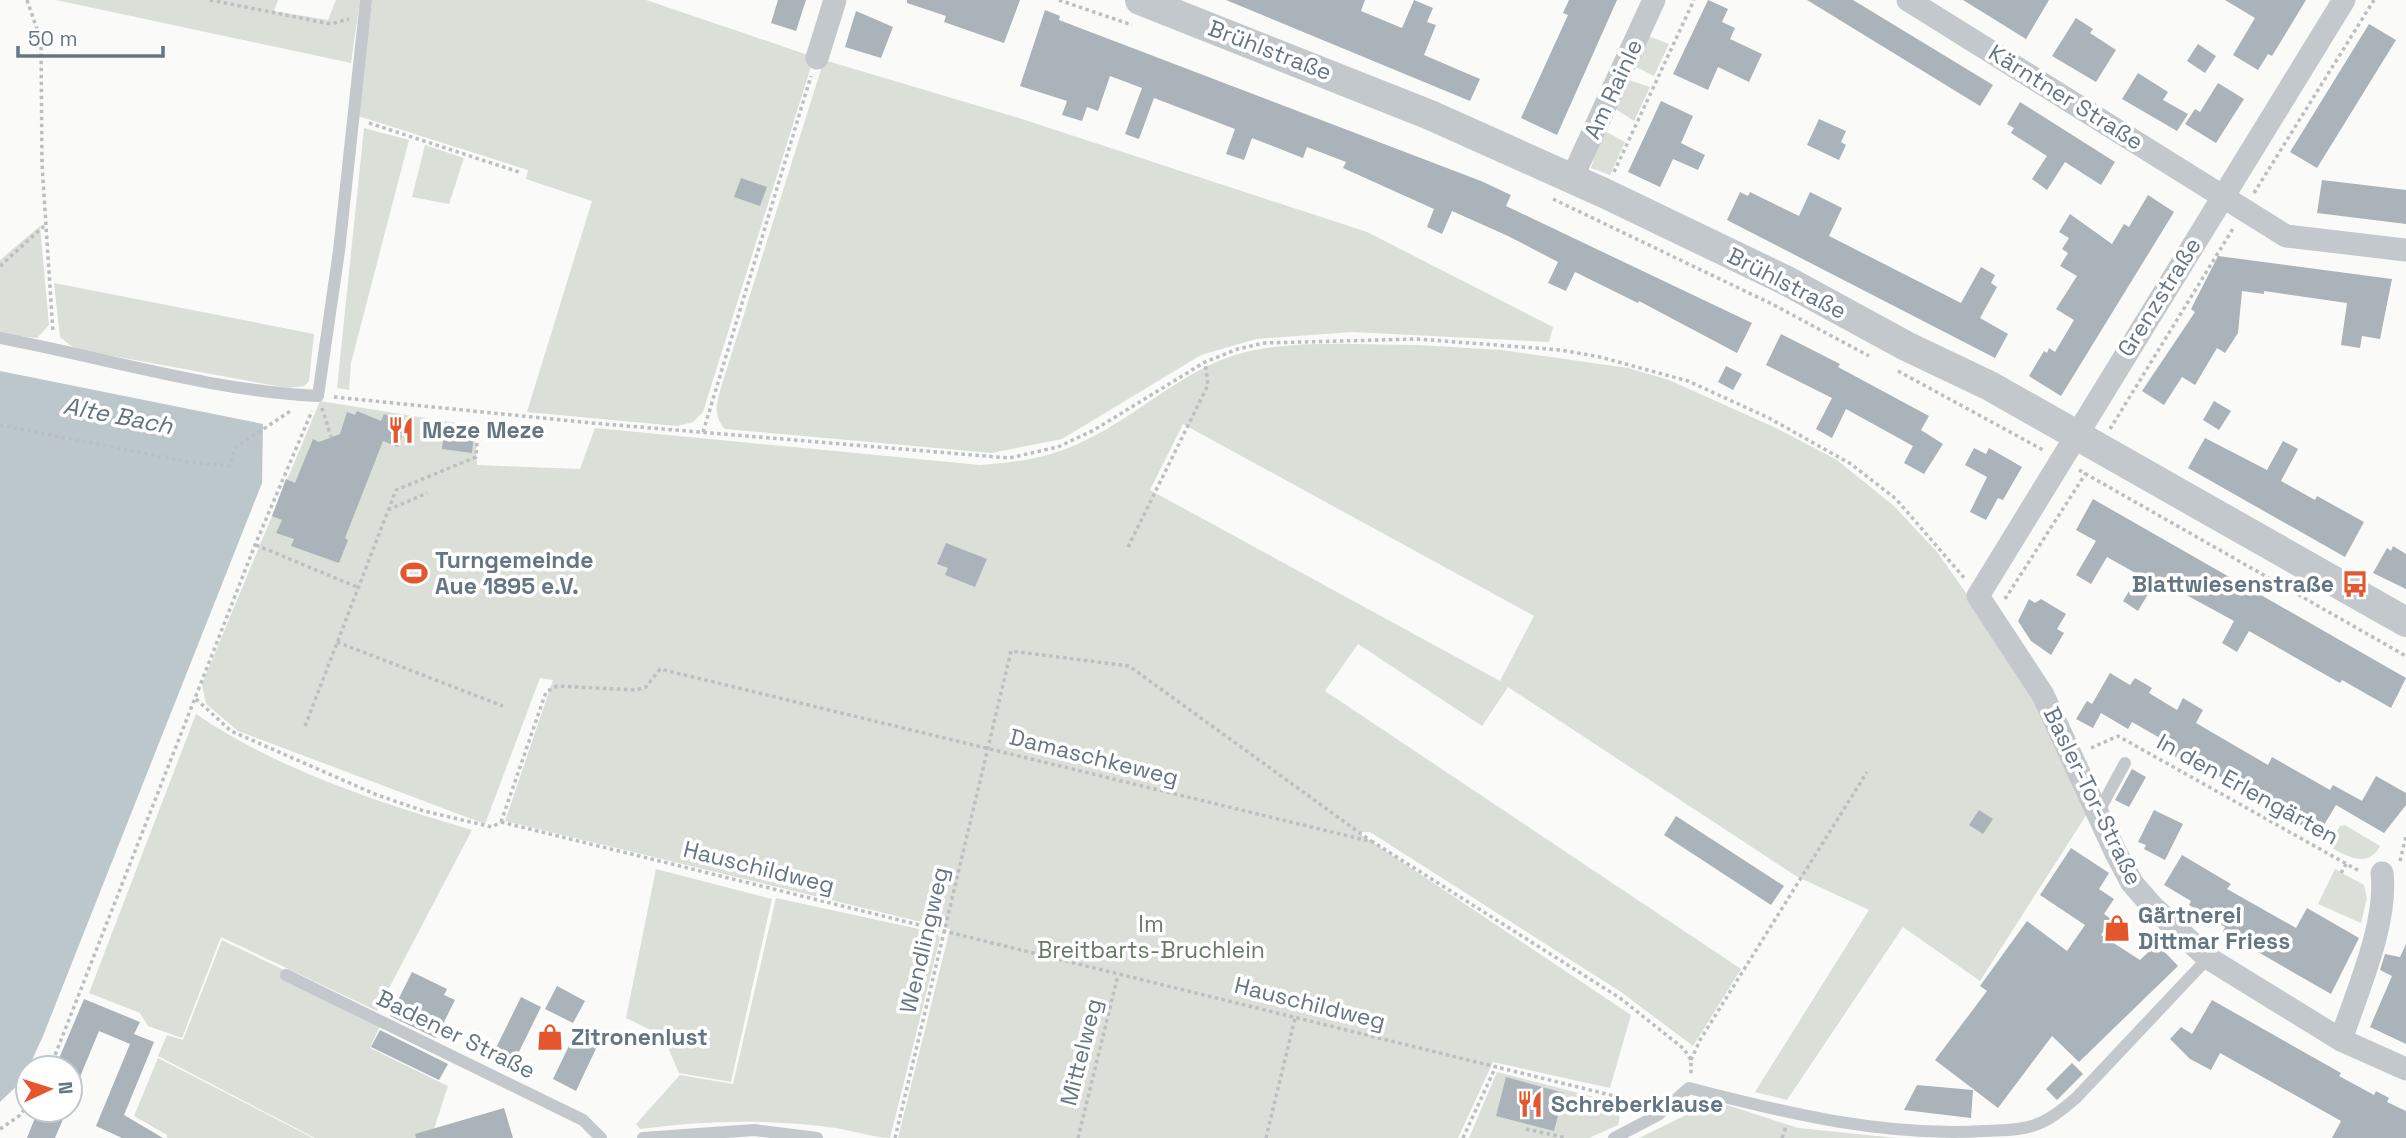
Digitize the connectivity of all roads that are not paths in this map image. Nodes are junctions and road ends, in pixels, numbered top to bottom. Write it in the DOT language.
graph roads {
  1 [pos="835,0"];
  2 [pos="1654,0"];
  3 [pos="1908,0"];
  4 [pos="2344,0"];
  5 [pos="366,6"];
  6 [pos="1136,13"];
  7 [pos="817,58"];
  8 [pos="1572,178"];
  9 [pos="2223,195"];
  10 [pos="2406,250"];
  11 [pos="0,338"];
  12 [pos="2074,433"];
  13 [pos="1978,596"];
  14 [pos="2406,622"];
  15 [pos="2125,763"];
  16 [pos="2098,813"];
  17 [pos="2391,868"];
  18 [pos="2208,958"];
  19 [pos="286,975"];
  20 [pos="2341,1040"];
  21 [pos="2406,1069"];
  22 [pos="2034,1132"];
  23 [pos="601,1138"];
  24 [pos="643,1138"];
  25 [pos="817,1138"];
  26 [pos="1614,1138"];
  1 -- 7 [label="street"];
  2 -- 8 [label="street, Am Rainle"];
  3 -- 9 [label="street, Kärntner Straße"];
  4 -- 9 [label="street, Grenzstraße"];
  5 -- 11 [label="lane"];
  6 -- 8 [label="street, Brühlstraße"];
  8 -- 12 [label="street, Brühlstraße"];
  9 -- 10 [label="street, Kärntner Straße"];
  9 -- 12 [label="street, Grenzstraße"];
  12 -- 13 [label="street, Grenzstraße"];
  12 -- 14 [label="street, Brühlstraße"];
  13 -- 16 [label="street, Basler-Tor-Straße"];
  15 -- 16 [label="lane"];
  16 -- 18 [label="street, Basler-Tor-Straße"];
  17 -- 20 [label="street"];
  18 -- 20 [label="street, Basler-Tor-Straße"];
  18 -- 22 [label="lane"];
  19 -- 23 [label="lane, Badener Straße"];
  20 -- 21 [label="street, Basler-Tor-Straße"];
  22 -- 26 [label="lane"];
  24 -- 25 [label="lane"];
}
